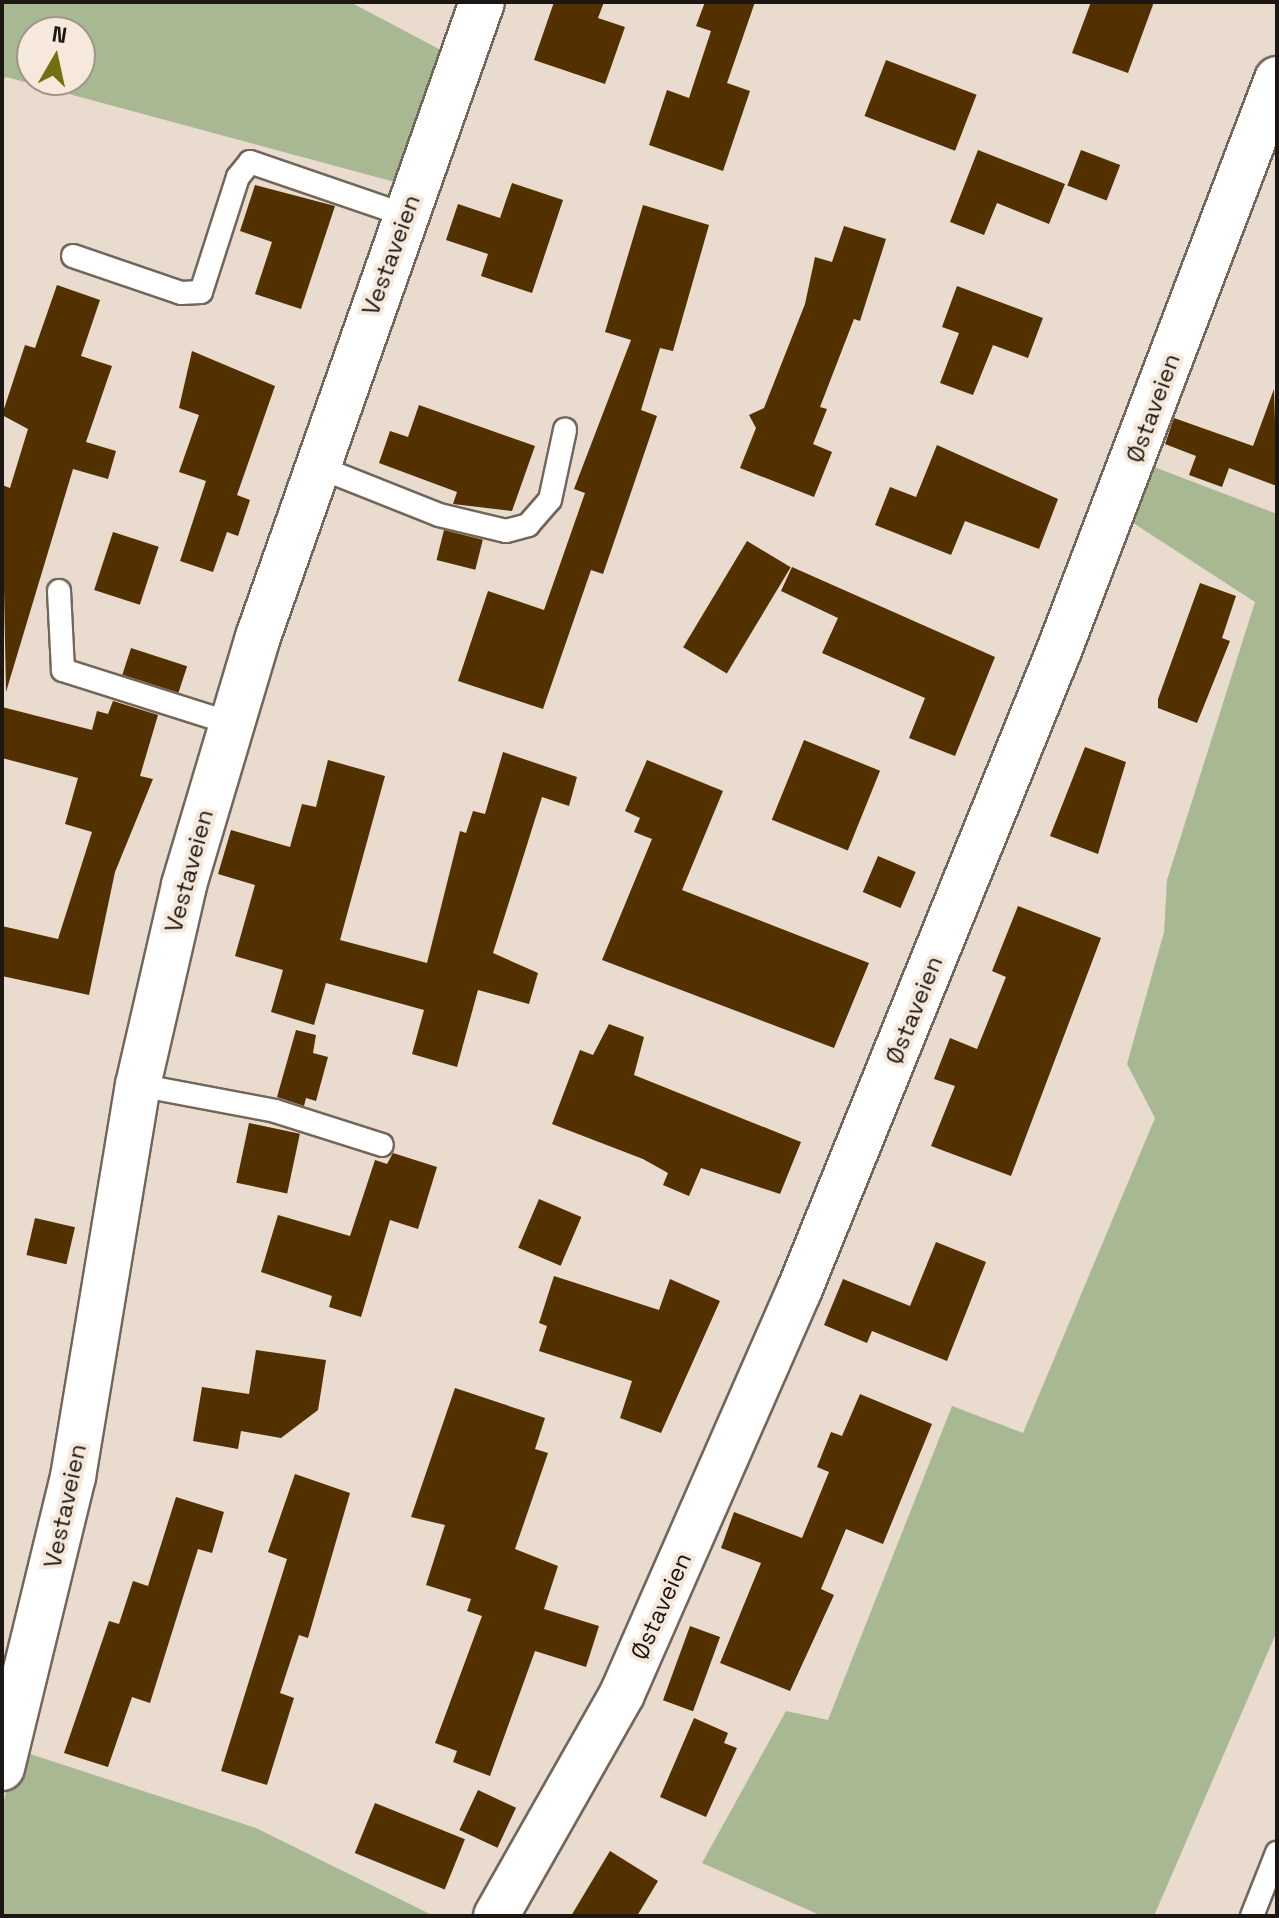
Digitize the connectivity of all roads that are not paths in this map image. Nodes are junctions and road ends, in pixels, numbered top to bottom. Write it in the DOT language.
graph roads {
  1 [pos="482,2"];
  2 [pos="1277,79"];
  3 [pos="405,215"];
  4 [pos="73,256"];
  5 [pos="565,430"];
  6 [pos="316,466"];
  7 [pos="59,591"];
  8 [pos="230,723"];
  9 [pos="138,1085"];
  10 [pos="382,1145"];
  11 [pos="2,1768"];
  12 [pos="1277,1853"];
  13 [pos="496,1916"];
  14 [pos="1252,1916"];
  1 -- 3 [label="street, Vestaveien"];
  2 -- 13 [label="street, Østaveien"];
  3 -- 4 [label="lane"];
  3 -- 6 [label="street, Vestaveien"];
  5 -- 6 [label="lane"];
  6 -- 8 [label="street, Vestaveien"];
  7 -- 8 [label="lane"];
  8 -- 9 [label="street, Vestaveien"];
  9 -- 10 [label="lane"];
  9 -- 11 [label="street, Vestaveien"];
  12 -- 14 [label="lane"];
}
